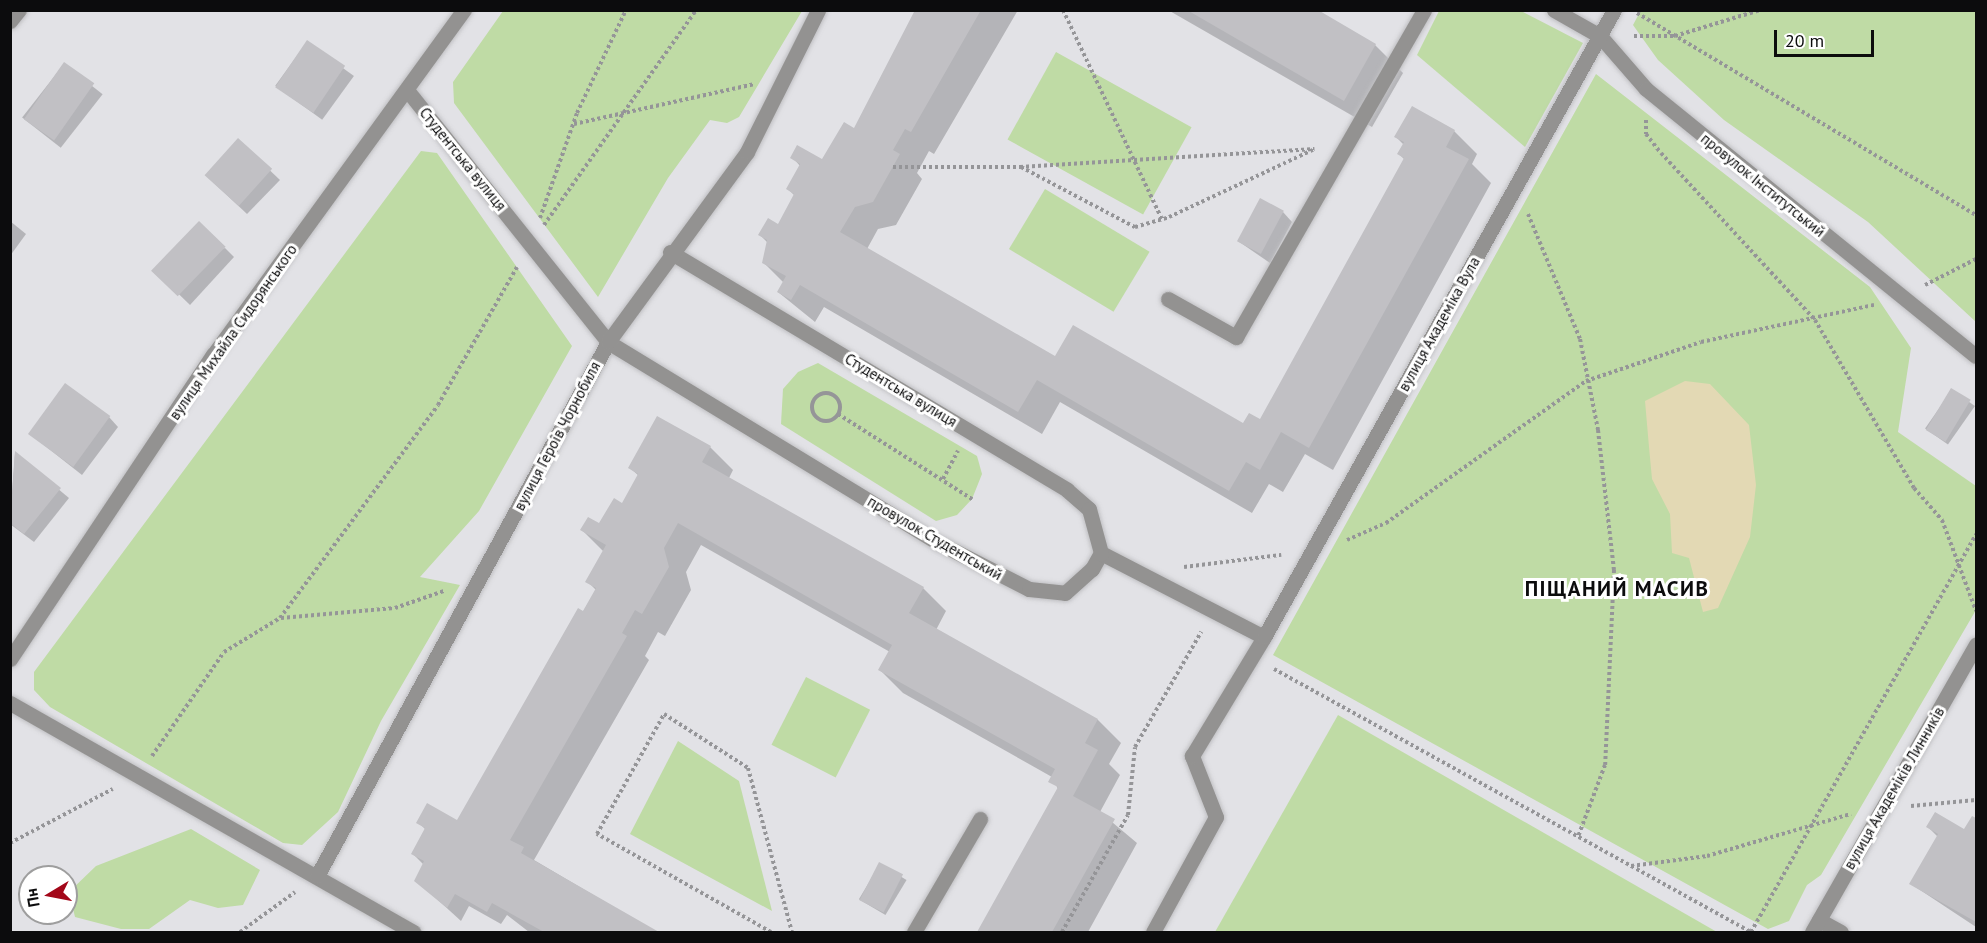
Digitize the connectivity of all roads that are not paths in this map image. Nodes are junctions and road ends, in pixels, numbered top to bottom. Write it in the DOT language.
graph roads {
  1 [pos="19,10"];
  2 [pos="464,10"];
  3 [pos="818,10"];
  4 [pos="1424,10"];
  5 [pos="1554,10"];
  6 [pos="1614,10"];
  7 [pos="10,21"];
  8 [pos="1600,36"];
  9 [pos="407,90"];
  10 [pos="670,252"];
  11 [pos="1168,299"];
  12 [pos="608,342"];
  13 [pos="1977,356"];
  14 [pos="1101,553"];
  15 [pos="1264,637"];
  16 [pos="1977,644"];
  17 [pos="10,659"];
  18 [pos="10,703"];
  19 [pos="980,819"];
  20 [pos="317,876"];
  21 [pos="1815,926"];
  22 [pos="413,933"];
  23 [pos="914,933"];
  24 [pos="1154,933"];
  25 [pos="1841,933"];
  1 -- 7 [label="street"];
  2 -- 9 [label="street, вулиця Михайла Сидорянського"];
  3 -- 10 [label="street, вулиця Героїв Чорнобиля"];
  4 -- 11 [label="street"];
  5 -- 8 [label="street, провулок Інститутський"];
  6 -- 8 [label="street, вулиця Академіка Вула"];
  8 -- 13 [label="street, провулок Інститутський"];
  8 -- 15 [label="street, вулиця Академіка Вула"];
  9 -- 12 [label="street, Студентська вулиця"];
  9 -- 17 [label="street, вулиця Михайла Сидорянського"];
  10 -- 12 [label="street, вулиця Героїв Чорнобиля"];
  10 -- 14 [label="street, Студентська вулиця"];
  12 -- 14 [label="street, провулок Студентський"];
  12 -- 20 [label="street, вулиця Героїв Чорнобиля"];
  14 -- 15 [label="street"];
  15 -- 24 [label="street, вулиця Академіка Вула"];
  16 -- 21 [label="street, вулиця Академіків Линників"];
  18 -- 20 [label="street"];
  19 -- 23 [label="street"];
  20 -- 22 [label="street"];
  21 -- 25 [label="street"];
}
